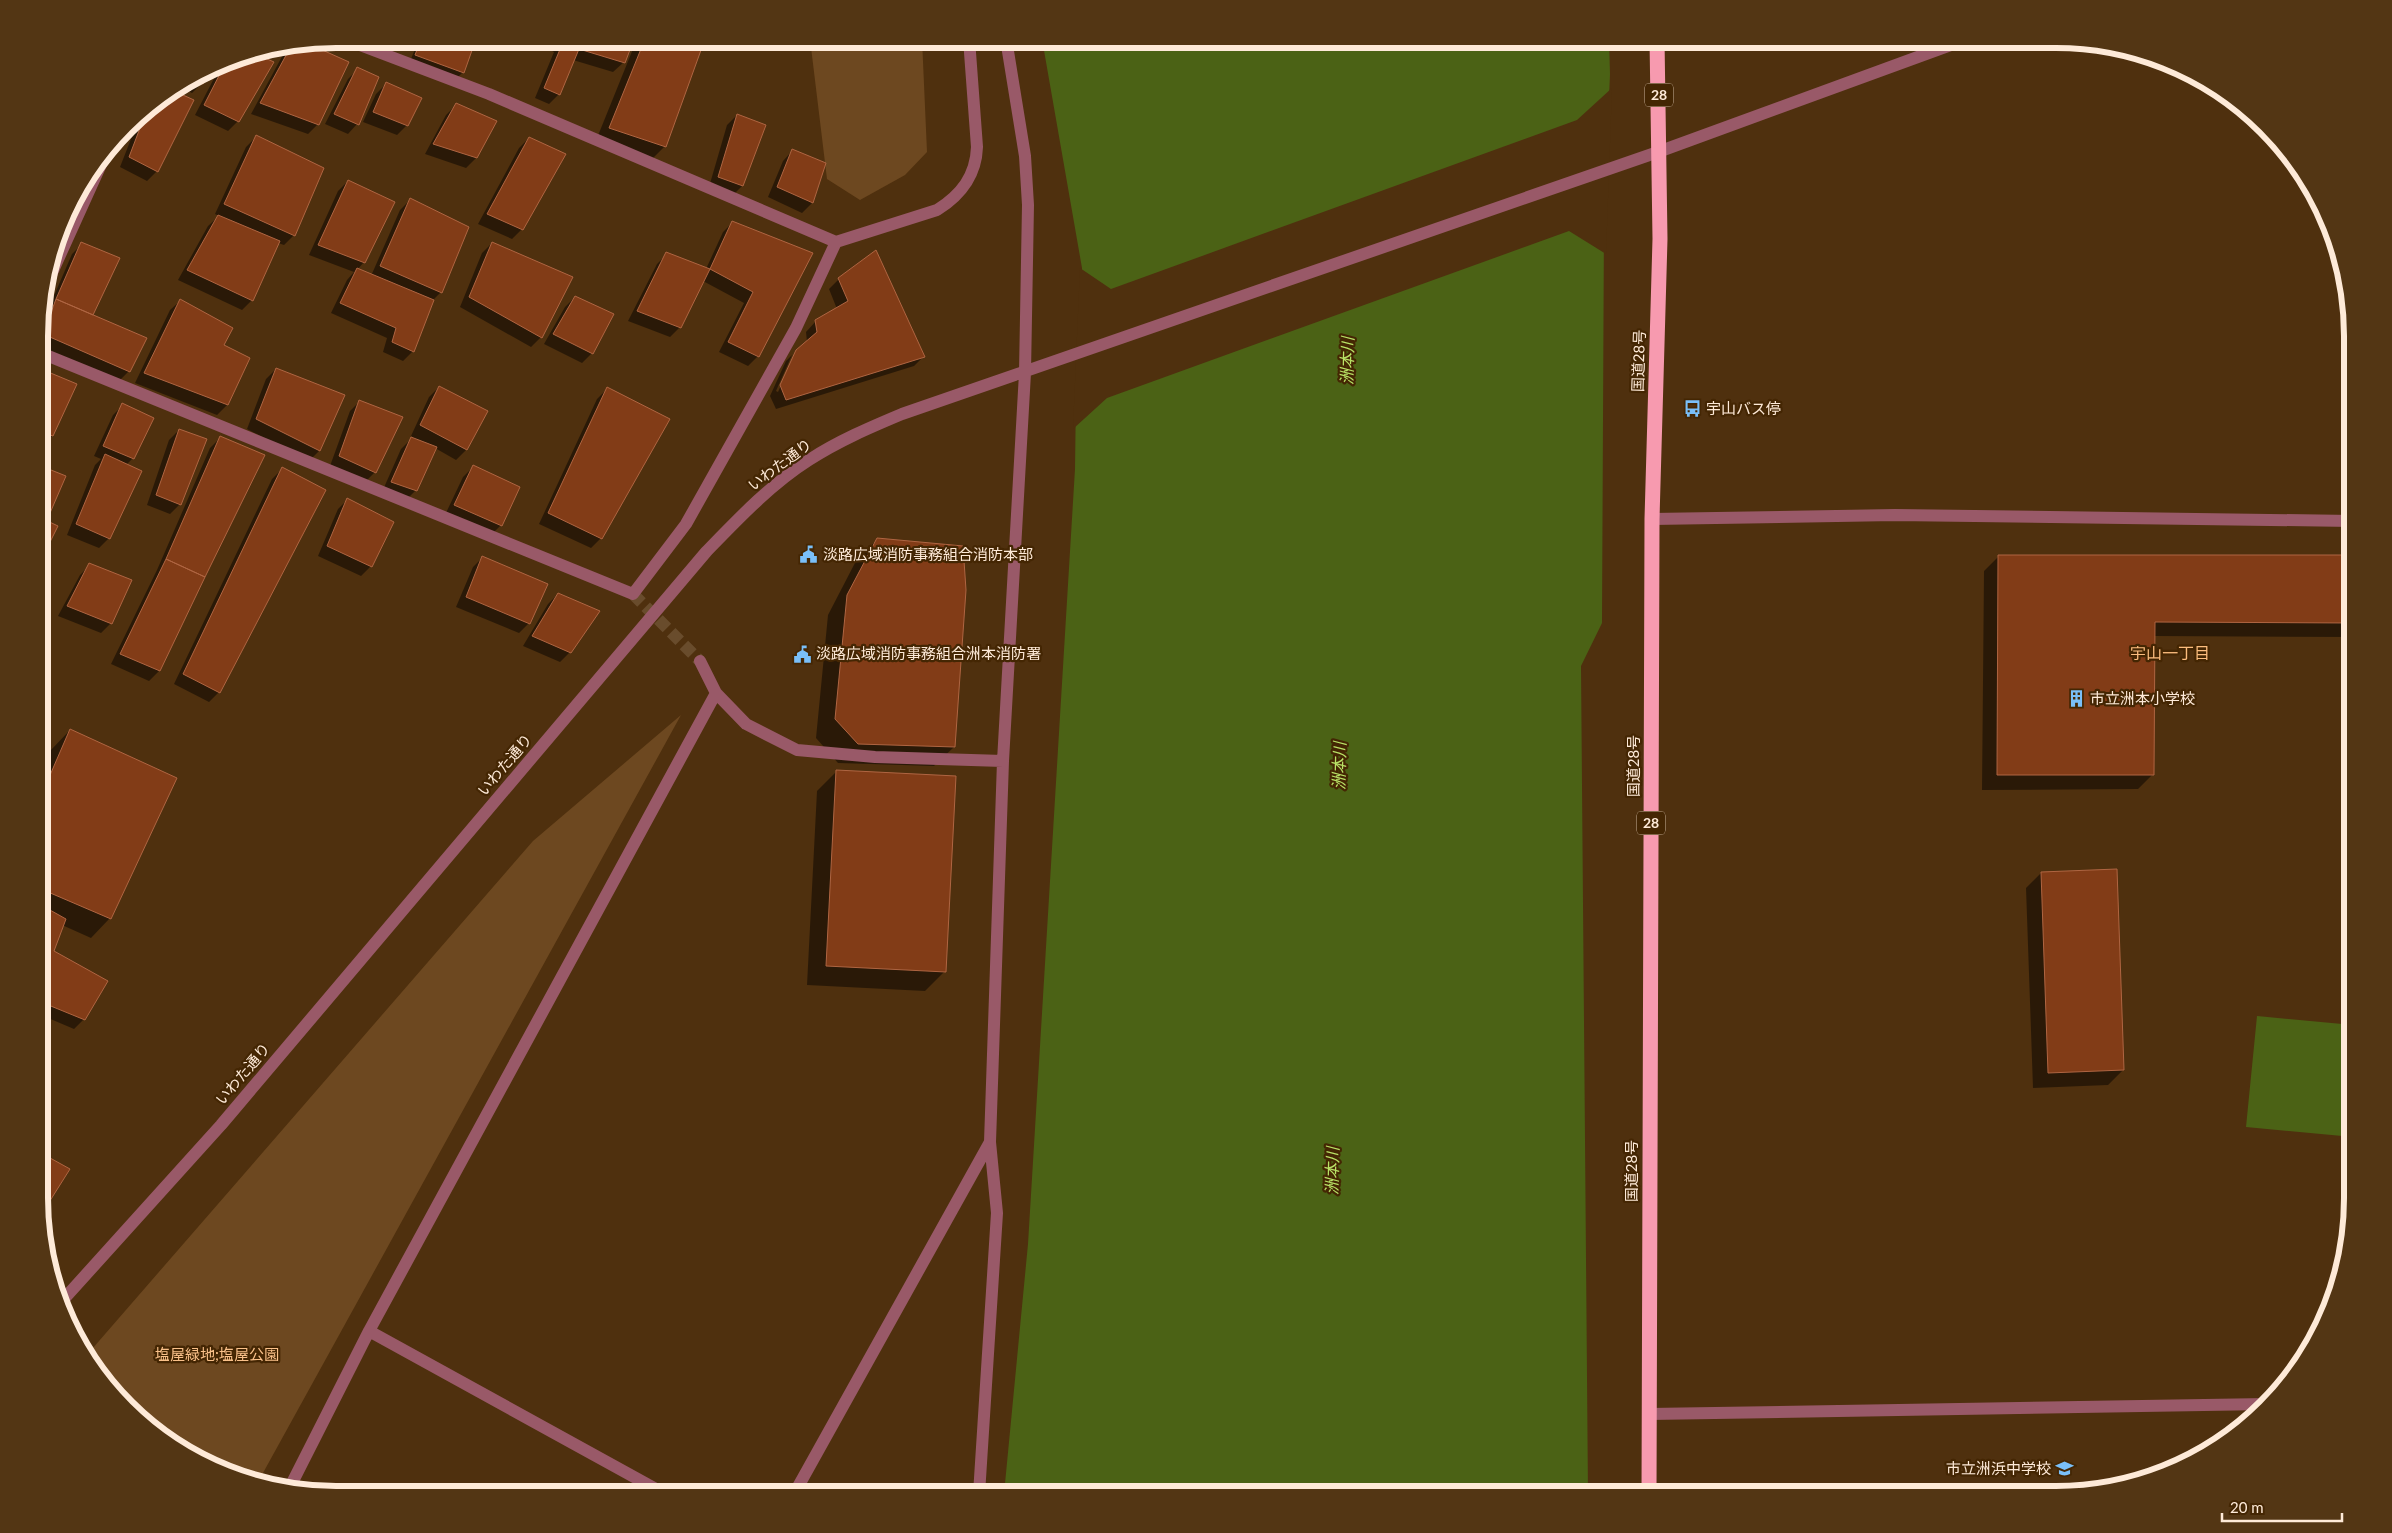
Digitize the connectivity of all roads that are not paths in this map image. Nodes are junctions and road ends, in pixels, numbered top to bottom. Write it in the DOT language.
graph roads {
  1 [pos="368,48"];
  2 [pos="970,48"];
  3 [pos="1007,48"];
  4 [pos="1657,48"];
  5 [pos="1942,48"];
  6 [pos="1658,152"];
  7 [pos="97,174"];
  8 [pos="836,242"];
  9 [pos="56,264"];
  10 [pos="48,356"];
  11 [pos="1025,373"];
  12 [pos="1652,519"];
  13 [pos="2344,521"];
  14 [pos="700,661"];
  15 [pos="716,693"];
  16 [pos="1003,761"];
  17 [pos="990,1142"];
  18 [pos="65,1297"];
  19 [pos="369,1331"];
  20 [pos="2257,1404"];
  21 [pos="1649,1414"];
  22 [pos="292,1482"];
  23 [pos="650,1486"];
  24 [pos="798,1486"];
  25 [pos="979,1486"];
  26 [pos="1649,1486"];
  1 -- 8 [label="street"];
  2 -- 8 [label="street"];
  3 -- 11 [label="street"];
  4 -- 6 [label="highway, 国道28号 / 28"];
  5 -- 6 [label="street, いわた通り"];
  6 -- 11 [label="street, いわた通り"];
  6 -- 12 [label="highway, 国道28号 / 28"];
  7 -- 9 [label="street"];
  8 -- 10 [label="street"];
  11 -- 16 [label="street"];
  11 -- 18 [label="street, いわた通り"];
  12 -- 13 [label="street"];
  12 -- 21 [label="highway, 国道28号 / 28"];
  14 -- 15 [label="street"];
  15 -- 16 [label="street"];
  15 -- 19 [label="street"];
  16 -- 17 [label="street"];
  17 -- 24 [label="street"];
  17 -- 25 [label="street"];
  19 -- 22 [label="street"];
  19 -- 23 [label="street"];
  20 -- 21 [label="street"];
  21 -- 26 [label="highway, 国道28号 / 28"];
}
